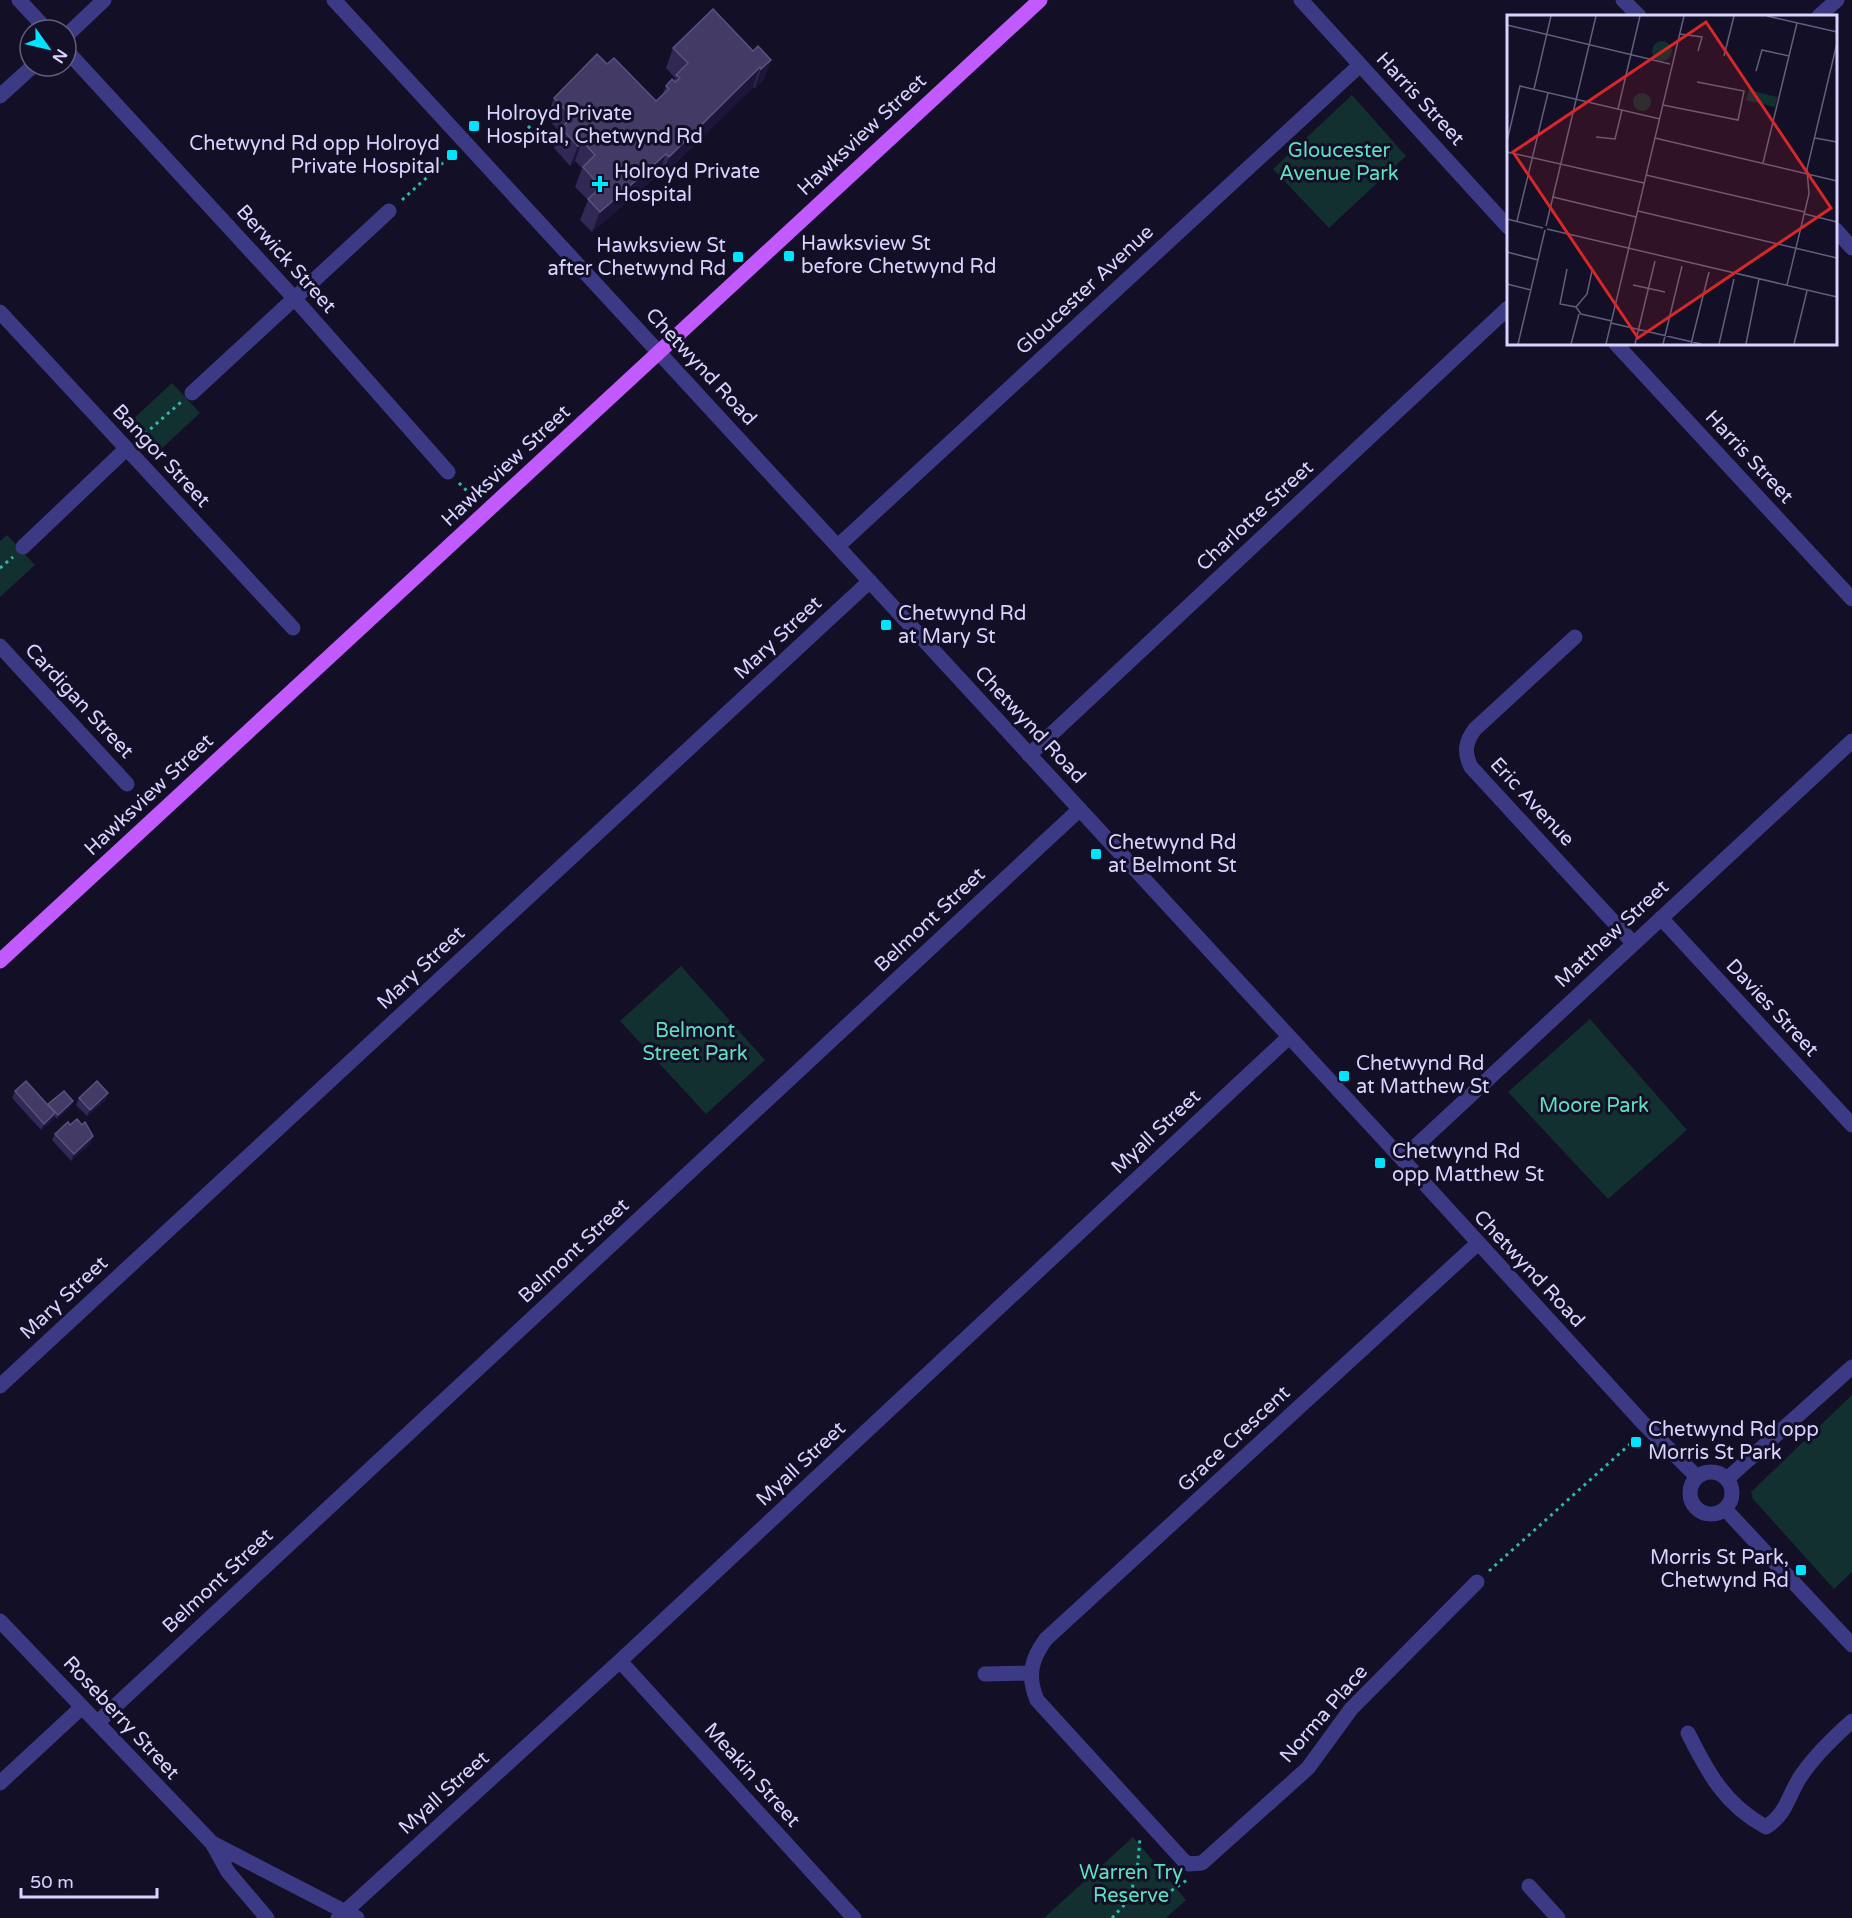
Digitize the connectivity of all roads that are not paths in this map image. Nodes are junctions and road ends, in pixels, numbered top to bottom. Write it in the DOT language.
graph roads {
  1 [pos="19,0"];
  2 [pos="104,0"];
  3 [pos="334,0"];
  4 [pos="1040,0"];
  5 [pos="1300,0"];
  6 [pos="1623,0"];
  7 [pos="1837,0"];
  8 [pos="1638,15"];
  9 [pos="1820,15"];
  10 [pos="36,18"];
  11 [pos="78,25"];
  12 [pos="78,63"];
  13 [pos="1360,65"];
  14 [pos="20,78"];
  15 [pos="0,96"];
  16 [pos="389,211"];
  17 [pos="1507,225"];
  18 [pos="1837,231"];
  19 [pos="1852,248"];
  20 [pos="295,298"];
  21 [pos="1507,310"];
  22 [pos="0,312"];
  23 [pos="1617,345"];
  24 [pos="658,352"];
  25 [pos="192,393"];
  26 [pos="125,450"];
  27 [pos="448,472"];
  28 [pos="838,546"];
  29 [pos="23,547"];
  30 [pos="870,581"];
  31 [pos="1852,599"];
  32 [pos="293,628"];
  33 [pos="1575,636"];
  34 [pos="0,646"];
  35 [pos="1852,741"];
  36 [pos="1029,755"];
  37 [pos="127,784"];
  38 [pos="1080,809"];
  39 [pos="1660,918"];
  40 [pos="1633,943"];
  41 [pos="0,961"];
  42 [pos="1289,1037"];
  43 [pos="1852,1125"];
  44 [pos="1402,1159"];
  45 [pos="1477,1244"];
  46 [pos="1852,1367"];
  47 [pos="0,1386"];
  48 [pos="1697,1477"];
  49 [pos="1728,1478"];
  50 [pos="1725,1509"];
  51 [pos="1477,1582"];
  52 [pos="0,1621"];
  53 [pos="1852,1645"];
  54 [pos="620,1661"];
  55 [pos="1030,1673"];
  56 [pos="986,1674"];
  57 [pos="81,1707"];
  58 [pos="1852,1721"];
  59 [pos="97,1723"];
  60 [pos="1688,1733"];
  61 [pos="0,1783"];
  62 [pos="212,1843"];
  63 [pos="1529,1886"];
  64 [pos="346,1916"];
  65 [pos="267,1918"];
  66 [pos="854,1918"];
  67 [pos="1558,1918"];
  1 -- 10 [label="street"];
  2 -- 11 [label="street"];
  3 -- 24 [label="street, Chetwynd Road"];
  4 -- 24 [label="main road, Hawksview Street"];
  5 -- 13 [label="street, Harris Street"];
  6 -- 8 [label="street"];
  7 -- 9 [label="street"];
  12 -- 20 [label="street, Berwick Street"];
  13 -- 17 [label="street, Harris Street"];
  13 -- 28 [label="street, Gloucester Avenue"];
  14 -- 15 [label="street"];
  16 -- 20 [label="street"];
  18 -- 19 [label="street"];
  20 -- 25 [label="street"];
  20 -- 27 [label="street, Berwick Street"];
  21 -- 36 [label="street, Charlotte Street"];
  22 -- 26 [label="street, Bangor Street"];
  23 -- 31 [label="street, Harris Street"];
  24 -- 28 [label="street, Chetwynd Road"];
  24 -- 41 [label="main road, Hawksview Street"];
  26 -- 29 [label="street"];
  26 -- 32 [label="street, Bangor Street"];
  28 -- 30 [label="street, Chetwynd Road"];
  30 -- 36 [label="street, Chetwynd Road"];
  30 -- 47 [label="street, Mary Street"];
  33 -- 40 [label="street, Eric Avenue"];
  34 -- 37 [label="street, Cardigan Street"];
  35 -- 39 [label="street, Matthew Street"];
  36 -- 38 [label="street, Chetwynd Road"];
  38 -- 42 [label="street, Chetwynd Road"];
  38 -- 59 [label="street, Belmont Street"];
  39 -- 40 [label="street, Matthew Street"];
  39 -- 43 [label="street, Davies Street"];
  40 -- 44 [label="street, Matthew Street"];
  42 -- 44 [label="street, Chetwynd Road"];
  42 -- 54 [label="street, Myall Street"];
  44 -- 45 [label="street, Chetwynd Road"];
  45 -- 48 [label="street, Chetwynd Road"];
  45 -- 55 [label="street, Grace Crescent"];
  46 -- 49 [label="street"];
  48 -- 49 [label="street"];
  48 -- 50 [label="street"];
  49 -- 50 [label="street"];
  50 -- 53 [label="street"];
  51 -- 55 [label="street, Norma Place"];
  52 -- 57 [label="street, Roseberry Street"];
  54 -- 64 [label="street, Myall Street"];
  54 -- 66 [label="street, Meakin Street"];
  55 -- 56 [label="street"];
  57 -- 59 [label="street, Roseberry Street"];
  57 -- 61 [label="street"];
  58 -- 60 [label="street"];
  59 -- 62 [label="street, Roseberry Street"];
  62 -- 64 [label="street, Roseberry Street"];
  62 -- 65 [label="street, Roseberry Street"];
  63 -- 67 [label="street"];
}
